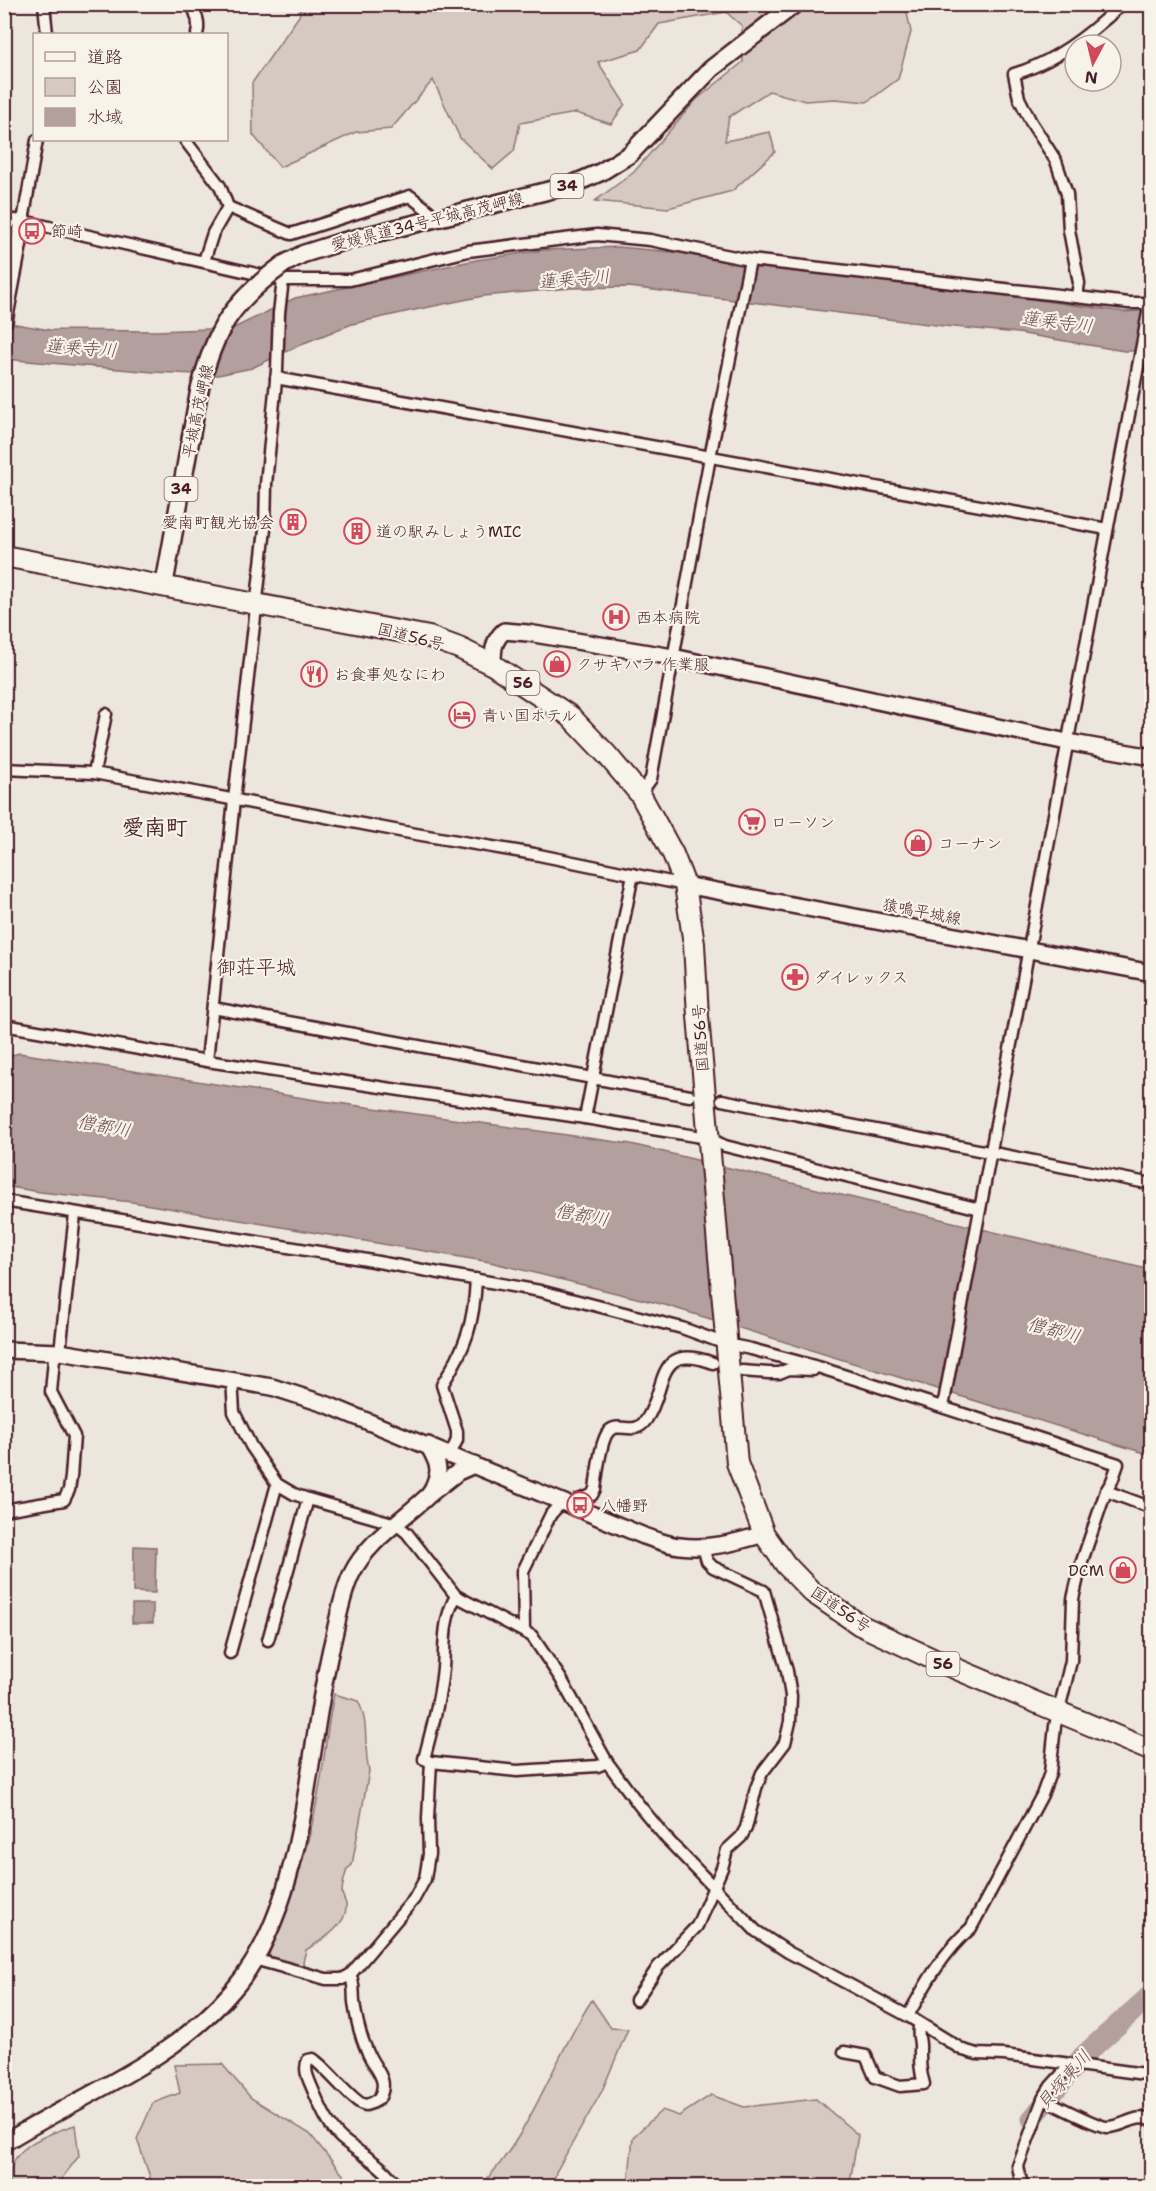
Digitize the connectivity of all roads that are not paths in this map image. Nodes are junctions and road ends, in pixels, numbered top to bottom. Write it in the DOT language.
graph roads {
  1 [pos="44,4"];
  2 [pos="191,4"];
  3 [pos="795,4"];
  4 [pos="1120,4"];
  5 [pos="47,33"];
  6 [pos="198,33"];
  7 [pos="37,141"];
  8 [pos="186,141"];
  9 [pos="228,207"];
  10 [pos="429,210"];
  11 [pos="4,219"];
  12 [pos="22,221"];
  13 [pos="204,261"];
  14 [pos="750,264"];
  15 [pos="284,272"];
  16 [pos="1077,296"];
  17 [pos="1149,306"];
  18 [pos="4,321"];
  19 [pos="277,374"];
  20 [pos="710,457"];
  21 [pos="1107,529"];
  22 [pos="4,556"];
  23 [pos="164,586"];
  24 [pos="258,603"];
  25 [pos="673,657"];
  26 [pos="493,665"];
  27 [pos="106,714"];
  28 [pos="1067,742"];
  29 [pos="1152,757"];
  30 [pos="4,769"];
  31 [pos="94,773"];
  32 [pos="640,794"];
  33 [pos="234,800"];
  34 [pos="633,874"];
  35 [pos="685,885"];
  36 [pos="1028,950"];
  37 [pos="1152,973"];
  38 [pos="213,1008"];
  39 [pos="4,1025"];
  40 [pos="207,1061"];
  41 [pos="592,1079"];
  42 [pos="690,1096"];
  43 [pos="722,1100"];
  44 [pos="585,1118"];
  45 [pos="709,1147"];
  46 [pos="991,1152"];
  47 [pos="1152,1184"];
  48 [pos="4,1201"];
  49 [pos="979,1213"];
  50 [pos="75,1214"];
  51 [pos="476,1279"];
  52 [pos="726,1342"];
  53 [pos="4,1350"];
  54 [pos="60,1352"];
  55 [pos="713,1363"];
  56 [pos="818,1367"];
  57 [pos="742,1371"];
  58 [pos="231,1379"];
  59 [pos="944,1403"];
  60 [pos="428,1445"];
  61 [pos="450,1455"];
  62 [pos="474,1465"];
  63 [pos="277,1484"];
  64 [pos="1106,1491"];
  65 [pos="430,1494"];
  66 [pos="308,1499"];
  67 [pos="567,1504"];
  68 [pos="1152,1508"];
  69 [pos="4,1510"];
  70 [pos="396,1524"];
  71 [pos="764,1534"];
  72 [pos="703,1547"];
  73 [pos="456,1596"];
  74 [pos="524,1631"];
  75 [pos="268,1641"];
  76 [pos="230,1653"];
  77 [pos="1058,1713"];
  78 [pos="1152,1751"];
  79 [pos="431,1762"];
  80 [pos="607,1762"];
  81 [pos="714,1886"];
  82 [pos="254,1959"];
  83 [pos="350,1975"];
  84 [pos="636,2000"];
  85 [pos="908,2016"];
  86 [pos="920,2025"];
  87 [pos="844,2052"];
  88 [pos="1070,2066"];
  89 [pos="1152,2075"];
  90 [pos="1043,2099"];
  91 [pos="1152,2121"];
  92 [pos="4,2143"];
  93 [pos="396,2187"];
  94 [pos="1022,2187"];
  1 -- 5 [label="street"];
  2 -- 6 [label="street"];
  3 -- 15 [label="main road, 愛媛県道34号平城高茂岬線 / 34"];
  4 -- 16 [label="street"];
  7 -- 12 [label="street"];
  8 -- 9 [label="street"];
  9 -- 10 [label="street"];
  9 -- 13 [label="street"];
  11 -- 12 [label="street"];
  12 -- 13 [label="street"];
  12 -- 18 [label="street"];
  13 -- 15 [label="street"];
  14 -- 15 [label="street"];
  14 -- 16 [label="street"];
  14 -- 20 [label="street"];
  15 -- 19 [label="street"];
  15 -- 23 [label="main road, 平城高茂岬線 / 34, bridge"];
  16 -- 17 [label="street"];
  17 -- 21 [label="street"];
  19 -- 20 [label="street"];
  19 -- 24 [label="street"];
  20 -- 21 [label="street"];
  20 -- 25 [label="street"];
  21 -- 28 [label="street"];
  22 -- 23 [label="highway, 国道56号 / 56"];
  23 -- 24 [label="highway, 国道56号 / 56"];
  24 -- 26 [label="highway, 国道56号 / 56"];
  24 -- 33 [label="street"];
  25 -- 26 [label="street"];
  25 -- 28 [label="street"];
  25 -- 32 [label="street"];
  26 -- 32 [label="highway, 国道56号 / 56"];
  27 -- 31 [label="street"];
  28 -- 29 [label="street"];
  28 -- 36 [label="street"];
  30 -- 31 [label="street"];
  31 -- 33 [label="street"];
  32 -- 35 [label="highway, 国道56号 / 56"];
  33 -- 34 [label="street"];
  33 -- 38 [label="street"];
  34 -- 35 [label="street"];
  34 -- 41 [label="street"];
  35 -- 36 [label="street, 猿鳴平城線"];
  35 -- 45 [label="highway, 国道56号 / 56"];
  36 -- 37 [label="street, 猿鳴平城線"];
  36 -- 46 [label="street"];
  38 -- 40 [label="street"];
  38 -- 41 [label="street"];
  39 -- 40 [label="street"];
  40 -- 44 [label="street"];
  41 -- 42 [label="street"];
  41 -- 44 [label="street"];
  43 -- 46 [label="street"];
  44 -- 45 [label="street"];
  45 -- 49 [label="street"];
  45 -- 52 [label="highway, 国道56号 / 56"];
  46 -- 47 [label="street"];
  46 -- 49 [label="street"];
  48 -- 50 [label="street"];
  49 -- 59 [label="street"];
  50 -- 51 [label="street"];
  50 -- 54 [label="street"];
  51 -- 52 [label="street"];
  51 -- 61 [label="street"];
  52 -- 56 [label="street"];
  52 -- 71 [label="highway, 国道56号 / 56"];
  53 -- 54 [label="street"];
  54 -- 58 [label="street"];
  54 -- 69 [label="street"];
  55 -- 67 [label="street"];
  56 -- 57 [label="street"];
  56 -- 59 [label="street"];
  58 -- 60 [label="street"];
  58 -- 63 [label="street"];
  59 -- 64 [label="street"];
  60 -- 61 [label="street"];
  60 -- 65 [label="street"];
  61 -- 62 [label="street"];
  62 -- 65 [label="street"];
  62 -- 67 [label="street"];
  63 -- 66 [label="street"];
  63 -- 76 [label="street"];
  64 -- 68 [label="street"];
  64 -- 77 [label="street"];
  65 -- 70 [label="street"];
  66 -- 70 [label="street"];
  66 -- 75 [label="street"];
  67 -- 72 [label="street"];
  67 -- 74 [label="street"];
  70 -- 73 [label="street"];
  70 -- 82 [label="street"];
  71 -- 72 [label="street"];
  71 -- 77 [label="highway, 国道56号 / 56"];
  72 -- 81 [label="street"];
  73 -- 74 [label="street"];
  73 -- 79 [label="street"];
  74 -- 80 [label="street"];
  77 -- 78 [label="highway, 国道56号 / 56"];
  77 -- 85 [label="street"];
  79 -- 80 [label="street"];
  79 -- 83 [label="street"];
  80 -- 81 [label="street"];
  81 -- 84 [label="street"];
  81 -- 85 [label="street"];
  82 -- 83 [label="street"];
  82 -- 92 [label="street"];
  83 -- 93 [label="street"];
  85 -- 86 [label="street"];
  86 -- 87 [label="street"];
  86 -- 88 [label="street"];
  88 -- 89 [label="street"];
  88 -- 90 [label="street"];
  90 -- 91 [label="street"];
  90 -- 94 [label="street"];
}
